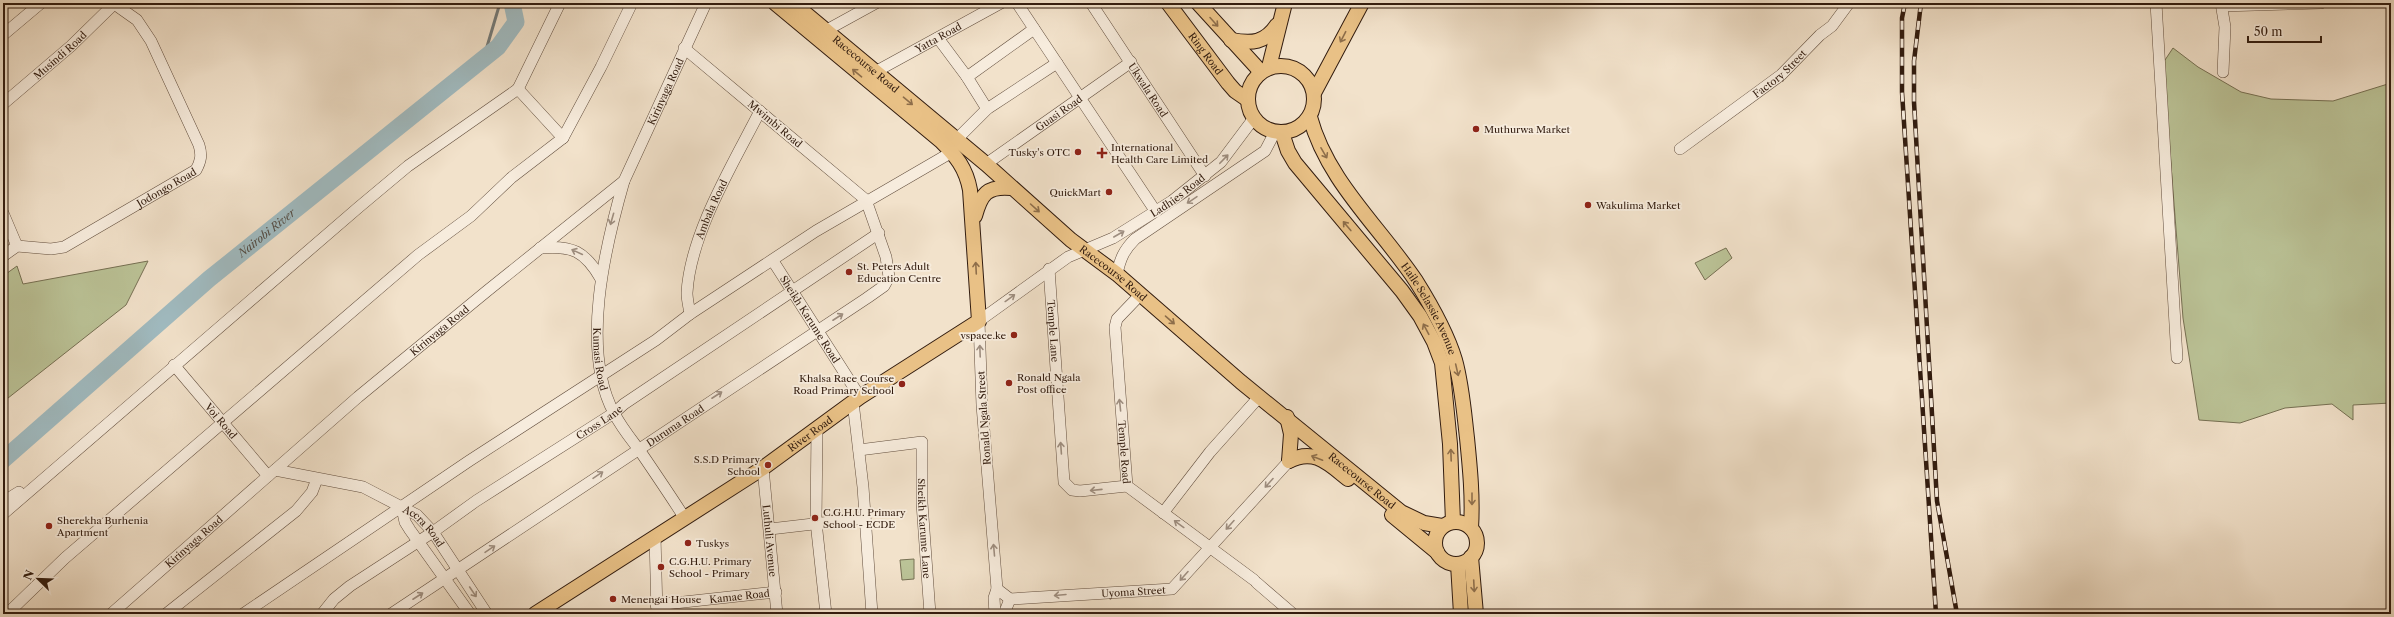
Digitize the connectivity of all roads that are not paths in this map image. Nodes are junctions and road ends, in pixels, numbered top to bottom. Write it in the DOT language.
graph roads {
  1 [pos="41,3"];
  2 [pos="560,3"];
  3 [pos="632,3"];
  4 [pos="706,3"];
  5 [pos="775,3"];
  6 [pos="793,3"];
  7 [pos="876,3"];
  8 [pos="1001,3"];
  9 [pos="1017,3"];
  10 [pos="1091,3"];
  11 [pos="1168,3"];
  12 [pos="1198,3"];
  13 [pos="1286,3"];
  14 [pos="1362,3"];
  15 [pos="1849,3"];
  16 [pos="2156,3"];
  17 [pos="2320,3"];
  18 [pos="113,4"];
  19 [pos="2272,4"];
  20 [pos="2221,5"];
  21 [pos="1279,22"];
  22 [pos="1034,28"];
  23 [pos="825,31"];
  24 [pos="3,35"];
  25 [pos="938,38"];
  26 [pos="1231,40"];
  27 [pos="684,48"];
  28 [pos="1131,62"];
  29 [pos="1057,63"];
  30 [pos="1265,69"];
  31 [pos="876,72"];
  32 [pos="2223,72"];
  33 [pos="967,77"];
  34 [pos="518,89"];
  35 [pos="1314,93"];
  36 [pos="1081,97"];
  37 [pos="1248,100"];
  38 [pos="3,104"];
  39 [pos="987,109"];
  40 [pos="760,111"];
  41 [pos="1310,117"];
  42 [pos="1254,118"];
  43 [pos="1278,133"];
  44 [pos="563,138"];
  45 [pos="954,146"];
  46 [pos="1680,149"];
  47 [pos="986,164"];
  48 [pos="967,175"];
  49 [pos="1205,176"];
  50 [pos="624,181"];
  51 [pos="1011,188"];
  52 [pos="866,200"];
  53 [pos="1156,212"];
  54 [pos="3,213"];
  55 [pos="973,220"];
  56 [pos="879,233"];
  57 [pos="17,246"];
  58 [pos="540,248"];
  59 [pos="1083,250"];
  60 [pos="3,256"];
  61 [pos="773,261"];
  62 [pos="1049,269"];
  63 [pos="1117,274"];
  64 [pos="601,279"];
  65 [pos="791,292"];
  66 [pos="1140,295"];
  67 [pos="690,314"];
  68 [pos="979,321"];
  69 [pos="816,331"];
  70 [pos="2177,358"];
  71 [pos="174,365"];
  72 [pos="602,374"];
  73 [pos="1260,396"];
  74 [pos="857,399"];
  75 [pos="614,413"];
  76 [pos="1287,417"];
  77 [pos="223,422"];
  78 [pos="816,429"];
  79 [pos="638,449"];
  80 [pos="859,450"];
  81 [pos="1289,461"];
  82 [pos="763,468"];
  83 [pos="272,473"];
  84 [pos="50,474"];
  85 [pos="317,479"];
  86 [pos="1127,486"];
  87 [pos="3,502"];
  88 [pos="402,508"];
  89 [pos="1163,512"];
  90 [pos="3,514"];
  91 [pos="684,517"];
  92 [pos="865,518"];
  93 [pos="816,522"];
  94 [pos="1448,524"];
  95 [pos="1471,528"];
  96 [pos="770,529"];
  97 [pos="433,532"];
  98 [pos="655,536"];
  99 [pos="418,542"];
  100 [pos="1210,547"];
  101 [pos="1437,552"];
  102 [pos="1471,557"];
  103 [pos="1458,564"];
  104 [pos="458,570"];
  105 [pos="446,578"];
  106 [pos="997,589"];
  107 [pos="776,592"];
  108 [pos="1010,599"];
  109 [pos="656,610"];
  110 [pos="7,614"];
  111 [pos="111,614"];
  112 [pos="166,614"];
  113 [pos="243,614"];
  114 [pos="322,614"];
  115 [pos="391,614"];
  116 [pos="470,614"];
  117 [pos="487,614"];
  118 [pos="535,614"];
  119 [pos="777,614"];
  120 [pos="826,614"];
  121 [pos="872,614"];
  122 [pos="930,614"];
  123 [pos="995,614"];
  124 [pos="1004,614"];
  125 [pos="1292,614"];
  126 [pos="1461,614"];
  127 [pos="1476,614"];
  1 -- 24 [label="street"];
  2 -- 34 [label="street"];
  3 -- 44 [label="street"];
  4 -- 27 [label="street, Kirinyaga Road"];
  45 -- 5 [label="main road, Racecourse Road, one-way"];
  6 -- 23 [label="main road, Racecourse Road"];
  7 -- 23 [label="street"];
  8 -- 25 [label="street, Yatta Road"];
  9 -- 22 [label="street"];
  10 -- 28 [label="street, Ukwala Road"];
  11 -- 37 [label="main road, Ring Road"];
  12 -- 26 [label="main road, one-way"];
  13 -- 21 [label="main road"];
  14 -- 35 [label="main road, one-way"];
  15 -- 46 [label="street, Factory Street"];
  16 -- 70 [label="street"];
  17 -- 19 [label="street"];
  18 -- 38 [label="street, Musindi Road"];
  18 -- 57 [label="street, Jodongo Road"];
  19 -- 20 [label="street"];
  20 -- 32 [label="street"];
  21 -- 26 [label="main road"];
  21 -- 30 [label="main road"];
  22 -- 29 [label="street"];
  22 -- 33 [label="street"];
  23 -- 31 [label="main road, Racecourse Road"];
  25 -- 31 [label="street, Yatta Road"];
  25 -- 33 [label="street"];
  26 -- 30 [label="main road"];
  27 -- 40 [label="street, Mwimbi Road"];
  27 -- 50 [label="street, Kirinyaga Road"];
  28 -- 36 [label="street, Guasi Road"];
  28 -- 49 [label="street, Ukwala Road"];
  29 -- 36 [label="street"];
  29 -- 39 [label="street"];
  30 -- 35 [label="main road"];
  30 -- 37 [label="main road"];
  31 -- 45 [label="main road, Racecourse Road, one-way"];
  33 -- 39 [label="street"];
  34 -- 44 [label="street"];
  34 -- 71 [label="street"];
  35 -- 41 [label="main road"];
  36 -- 47 [label="street, Guasi Road"];
  36 -- 53 [label="street"];
  37 -- 42 [label="main road"];
  39 -- 45 [label="street"];
  40 -- 52 [label="street, Mwimbi Road"];
  40 -- 67 [label="street, Ambala Road"];
  41 -- 43 [label="main road"];
  41 -- 95 [label="main road, Haile Selassie Avenue, one-way"];
  42 -- 43 [label="main road"];
  49 -- 42 [label="street, Ladhies Road, one-way"];
  43 -- 63 [label="street, Ladhies Road, one-way"];
  94 -- 43 [label="main road, Haile Selassie Avenue, one-way"];
  44 -- 77 [label="street"];
  45 -- 47 [label="main road, Racecourse Road"];
  45 -- 48 [label="main road, Racecourse Road"];
  45 -- 52 [label="street"];
  47 -- 51 [label="main road, Racecourse Road"];
  48 -- 55 [label="main road, Ronald Ngala Street"];
  49 -- 53 [label="street, Ladhies Road"];
  50 -- 58 [label="street, Kirinyaga Road"];
  50 -- 64 [label="street, Kumasi Road, one-way"];
  51 -- 55 [label="main road, Ronald Ngala Street"];
  51 -- 59 [label="main road, Racecourse Road, one-way"];
  52 -- 56 [label="street, Duruma Road"];
  52 -- 61 [label="street"];
  59 -- 53 [label="street, Ladhies Road, one-way"];
  54 -- 57 [label="street"];
  68 -- 55 [label="main road, Ronald Ngala Street, one-way"];
  56 -- 65 [label="street, Cross Lane"];
  69 -- 56 [label="street, Duruma Road, one-way"];
  57 -- 60 [label="street"];
  64 -- 58 [label="street, one-way"];
  58 -- 83 [label="street, Kirinyaga Road"];
  59 -- 62 [label="street, River Road"];
  59 -- 63 [label="main road, Racecourse Road"];
  61 -- 65 [label="street, Sheikh Karume Road"];
  61 -- 67 [label="street"];
  68 -- 62 [label="street, River Road, one-way"];
  86 -- 62 [label="street, Temple Lane, one-way"];
  63 -- 66 [label="main road, Racecourse Road"];
  64 -- 72 [label="street, Kumasi Road"];
  65 -- 69 [label="street, Sheikh Karume Road"];
  65 -- 75 [label="street, Cross Lane"];
  66 -- 73 [label="main road, Racecourse Road, one-way"];
  86 -- 66 [label="street, Temple Road, one-way"];
  67 -- 72 [label="street"];
  68 -- 74 [label="main road, River Road"];
  106 -- 68 [label="street, Ronald Ngala Street, one-way"];
  69 -- 74 [label="street, Sheikh Karume Road"];
  79 -- 69 [label="street, Duruma Road, one-way"];
  71 -- 77 [label="street, Voi Road"];
  71 -- 84 [label="street"];
  72 -- 75 [label="street, Kumasi Road"];
  72 -- 88 [label="street"];
  73 -- 76 [label="main road, Racecourse Road"];
  73 -- 89 [label="street"];
  74 -- 78 [label="main road, River Road"];
  74 -- 80 [label="street, Sheikh Karume Road"];
  75 -- 79 [label="street, Kumasi Road"];
  75 -- 97 [label="street, Cross Lane"];
  76 -- 81 [label="main road"];
  76 -- 94 [label="main road, Racecourse Road"];
  77 -- 83 [label="street, Voi Road"];
  77 -- 110 [label="street"];
  78 -- 82 [label="main road, River Road"];
  78 -- 93 [label="street"];
  79 -- 91 [label="street, Kumasi Road"];
  104 -- 79 [label="street, Duruma Road, one-way"];
  80 -- 92 [label="street, Sheikh Karume Road"];
  80 -- 122 [label="street, Sheikh Karume Lane"];
  81 -- 100 [label="street, Uyoma Street, one-way"];
  101 -- 81 [label="main road, one-way"];
  82 -- 91 [label="main road, River Road"];
  82 -- 96 [label="street, Luthuli Avenue"];
  83 -- 85 [label="street"];
  83 -- 111 [label="street, Kirinyaga Road"];
  84 -- 87 [label="street"];
  84 -- 90 [label="street"];
  85 -- 88 [label="street"];
  85 -- 112 [label="street"];
  86 -- 89 [label="street, Temple Road"];
  88 -- 97 [label="street, Accra Road"];
  88 -- 99 [label="street, Accra Road"];
  88 -- 113 [label="street"];
  100 -- 89 [label="street, Temple Road, one-way"];
  91 -- 98 [label="main road, River Road"];
  92 -- 93 [label="street"];
  92 -- 121 [label="street, Sheikh Karume Road"];
  93 -- 96 [label="street"];
  93 -- 120 [label="street"];
  94 -- 95 [label="main road"];
  94 -- 101 [label="main road, Haile Selassie Avenue"];
  95 -- 102 [label="main road, Haile Selassie Avenue"];
  96 -- 107 [label="street, Luthuli Avenue"];
  97 -- 99 [label="street, Cross Lane"];
  97 -- 104 [label="street, Accra Road"];
  98 -- 109 [label="street"];
  98 -- 118 [label="main road, River Road"];
  99 -- 105 [label="street, Accra Road"];
  99 -- 114 [label="street, Cross Lane"];
  100 -- 108 [label="street, Uyoma Street, one-way"];
  100 -- 125 [label="street, Temple Road"];
  101 -- 103 [label="main road"];
  102 -- 103 [label="main road"];
  102 -- 127 [label="main road, Haile Selassie Avenue, one-way"];
  103 -- 126 [label="main road"];
  104 -- 105 [label="street, Duruma Road"];
  104 -- 117 [label="street, Accra Road, one-way"];
  115 -- 105 [label="street, Duruma Road, one-way"];
  105 -- 116 [label="street, Accra Road"];
  106 -- 108 [label="street"];
  106 -- 123 [label="street, Ronald Ngala Street"];
  107 -- 109 [label="street, Kamae Road"];
  107 -- 119 [label="street, Luthuli Avenue"];
  108 -- 124 [label="street"];
}
